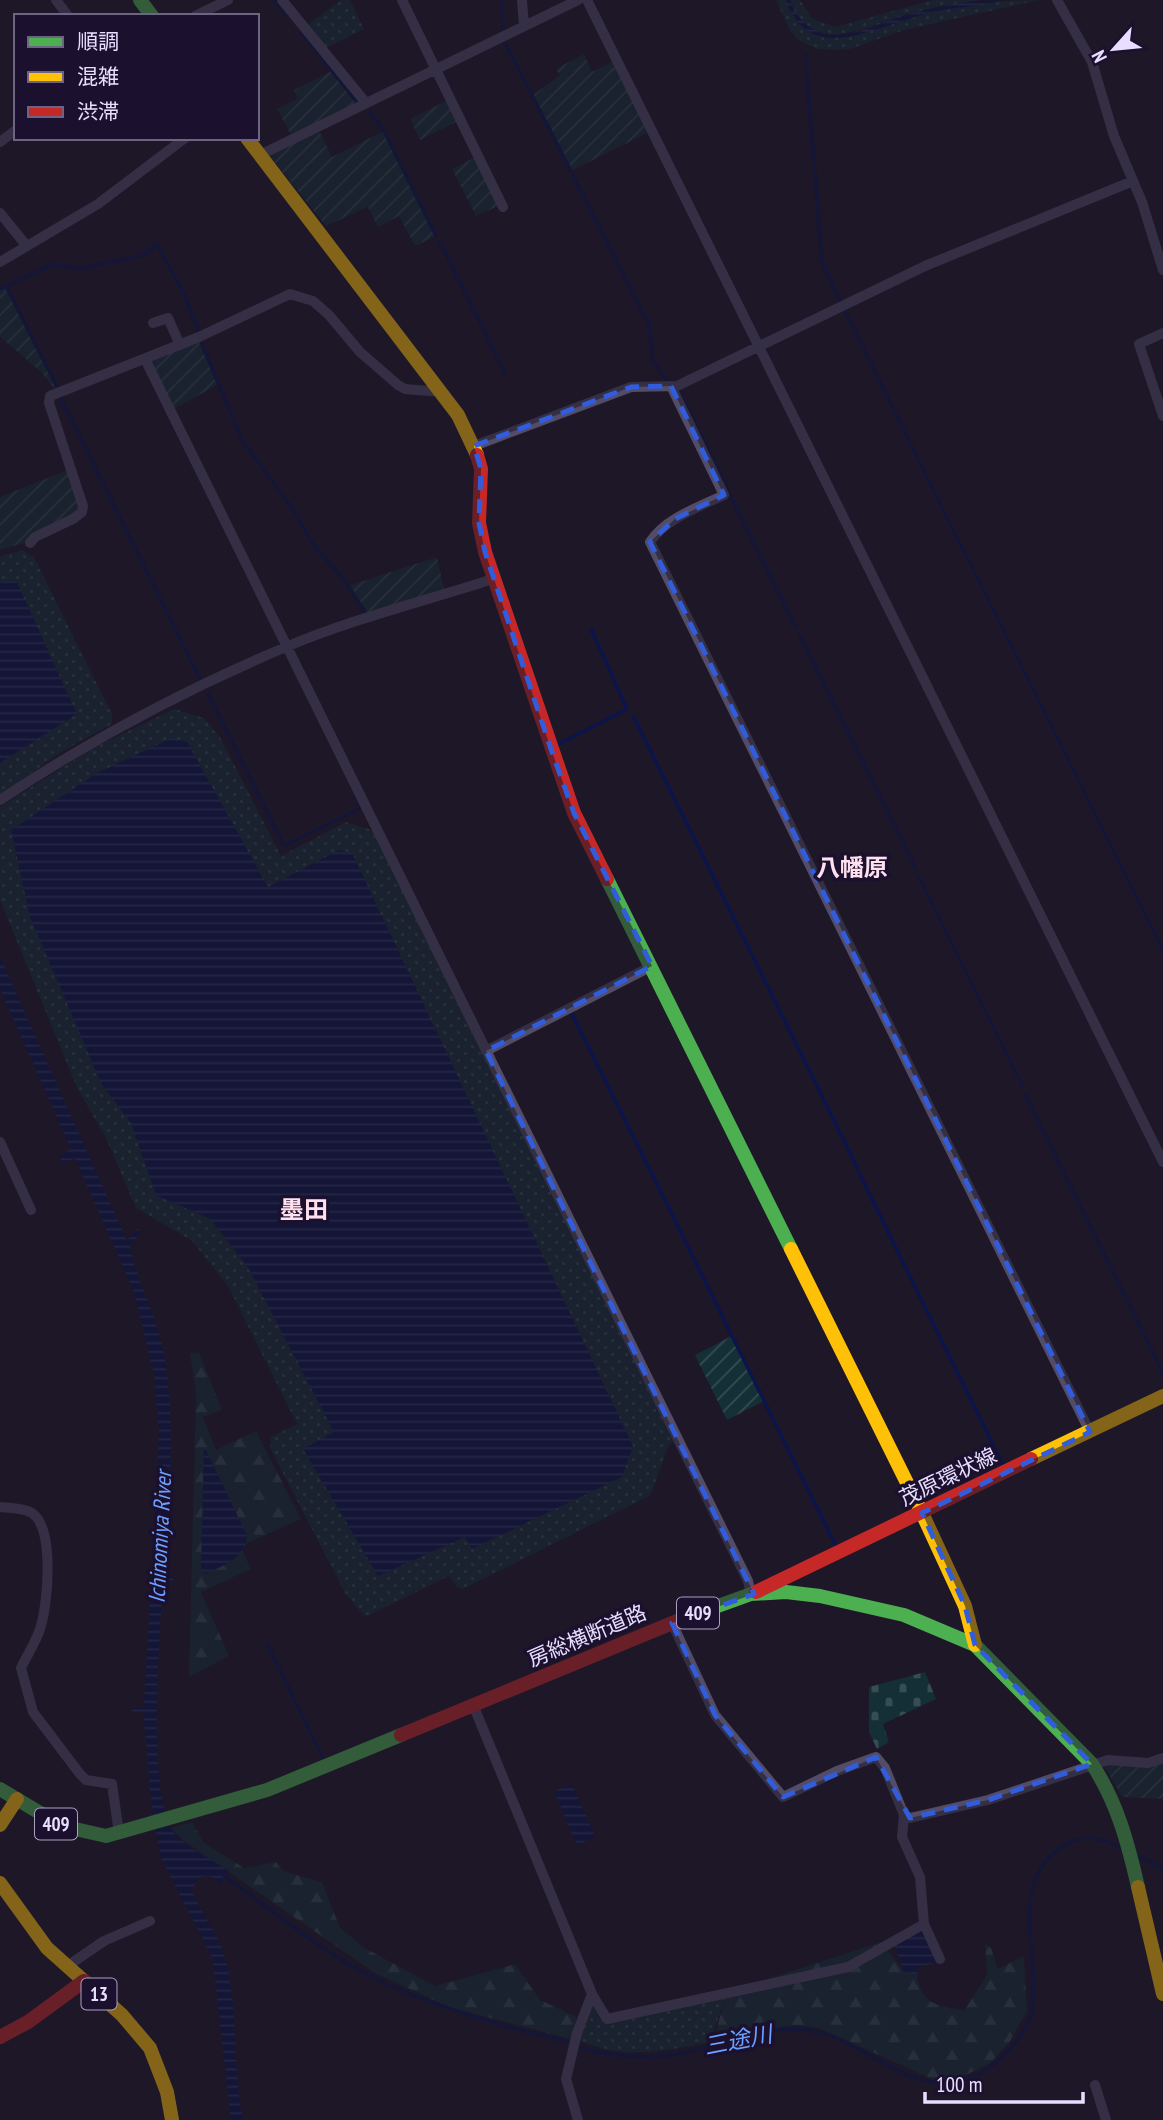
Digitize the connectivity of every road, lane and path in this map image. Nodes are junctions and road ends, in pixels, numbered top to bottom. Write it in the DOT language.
graph roads {
  1 [pos="228,0"];
  2 [pos="282,0"];
  3 [pos="402,0"];
  4 [pos="522,0"];
  5 [pos="578,0"];
  6 [pos="587,0"];
  7 [pos="1057,0"];
  8 [pos="199,14"];
  9 [pos="524,26"];
  10 [pos="436,69"];
  11 [pos="366,103"];
  12 [pos="164,140"];
  13 [pos="182,140"];
  14 [pos="249,140"];
  15 [pos="171,149"];
  16 [pos="260,155"];
  17 [pos="1133,181"];
  18 [pos="503,207"];
  19 [pos="0,213"];
  20 [pos="26,245"];
  21 [pos="0,262"];
  22 [pos="1163,270"];
  23 [pos="153,323"];
  24 [pos="1163,333"];
  25 [pos="180,345"];
  26 [pos="760,347"];
  27 [pos="145,359"];
  28 [pos="671,386"];
  29 [pos="443,392"];
  30 [pos="1163,416"];
  31 [pos="474,446"];
  32 [pos="30,543"];
  33 [pos="493,579"];
  34 [pos="287,647"];
  35 [pos="0,800"];
  36 [pos="652,966"];
  37 [pos="486,1051"];
  38 [pos="0,1142"];
  39 [pos="3,1155"];
  40 [pos="1163,1162"];
  41 [pos="31,1210"];
  42 [pos="1163,1396"];
  43 [pos="1090,1432"];
  44 [pos="0,1507"];
  45 [pos="922,1513"];
  46 [pos="751,1594"];
  47 [pos="672,1623"];
  48 [pos="975,1645"];
  49 [pos="474,1707"];
  50 [pos="1163,1758"];
  51 [pos="1092,1764"];
  52 [pos="0,1789"];
  53 [pos="17,1799"];
  54 [pos="904,1815"];
  55 [pos="0,1825"];
  56 [pos="119,1833"];
  57 [pos="0,1883"];
  58 [pos="150,1922"];
  59 [pos="924,1924"];
  60 [pos="940,1959"];
  61 [pos="66,1967"];
  62 [pos="84,1981"];
  63 [pos="592,1994"];
  64 [pos="1163,1994"];
  65 [pos="0,2037"];
  66 [pos="1095,2085"];
  67 [pos="172,2120"];
  68 [pos="578,2120"];
  69 [pos="1106,2120"];
  1 -- 8 [label="street"];
  2 -- 11 [label="street"];
  3 -- 10 [label="street"];
  4 -- 9 [label="street"];
  5 -- 9 [label="street"];
  6 -- 26 [label="street"];
  7 -- 17 [label="street"];
  9 -- 10 [label="street"];
  10 -- 11 [label="street"];
  10 -- 18 [label="street"];
  11 -- 16 [label="street"];
  12 -- 15 [label="street"];
  13 -- 15 [label="street"];
  14 -- 16 [label="main road"];
  15 -- 20 [label="street"];
  16 -- 29 [label="main road"];
  17 -- 22 [label="street"];
  17 -- 26 [label="street"];
  19 -- 20 [label="street"];
  20 -- 21 [label="street"];
  23 -- 25 [label="street"];
  24 -- 30 [label="street"];
  25 -- 27 [label="street"];
  25 -- 29 [label="street"];
  26 -- 28 [label="street"];
  26 -- 40 [label="street"];
  27 -- 32 [label="street"];
  27 -- 34 [label="street"];
  28 -- 31 [label="street"];
  28 -- 43 [label="street"];
  29 -- 31 [label="main road"];
  31 -- 33 [label="main road"];
  33 -- 34 [label="street"];
  33 -- 36 [label="main road"];
  34 -- 35 [label="street"];
  34 -- 37 [label="street"];
  36 -- 37 [label="street"];
  36 -- 45 [label="main road"];
  37 -- 46 [label="street"];
  38 -- 39 [label="street"];
  39 -- 41 [label="street"];
  42 -- 43 [label="main road, 茂原環状線"];
  43 -- 45 [label="main road, 茂原環状線"];
  44 -- 56 [label="street"];
  45 -- 46 [label="main road, 茂原環状線"];
  45 -- 48 [label="main road"];
  46 -- 47 [label="main road, 房総横断道路 / 409"];
  46 -- 48 [label="main road, 房総横断道路 / 409"];
  47 -- 49 [label="main road, 房総横断道路 / 409"];
  47 -- 54 [label="street"];
  48 -- 51 [label="main road, 房総横断道路 / 409"];
  49 -- 56 [label="main road, 房総横断道路 / 409"];
  49 -- 63 [label="street"];
  50 -- 51 [label="street"];
  51 -- 54 [label="street"];
  51 -- 64 [label="main road, 房総横断道路 / 409"];
  52 -- 53 [label="main road, 房総横断道路 / 409"];
  53 -- 55 [label="main road"];
  53 -- 56 [label="main road, 房総横断道路 / 409"];
  54 -- 59 [label="street"];
  57 -- 61 [label="main road, 13"];
  58 -- 61 [label="street"];
  59 -- 60 [label="street"];
  59 -- 63 [label="street"];
  61 -- 62 [label="main road, 13"];
  62 -- 65 [label="main road"];
  62 -- 67 [label="main road, 13"];
  63 -- 68 [label="street"];
  66 -- 69 [label="street"];
}
